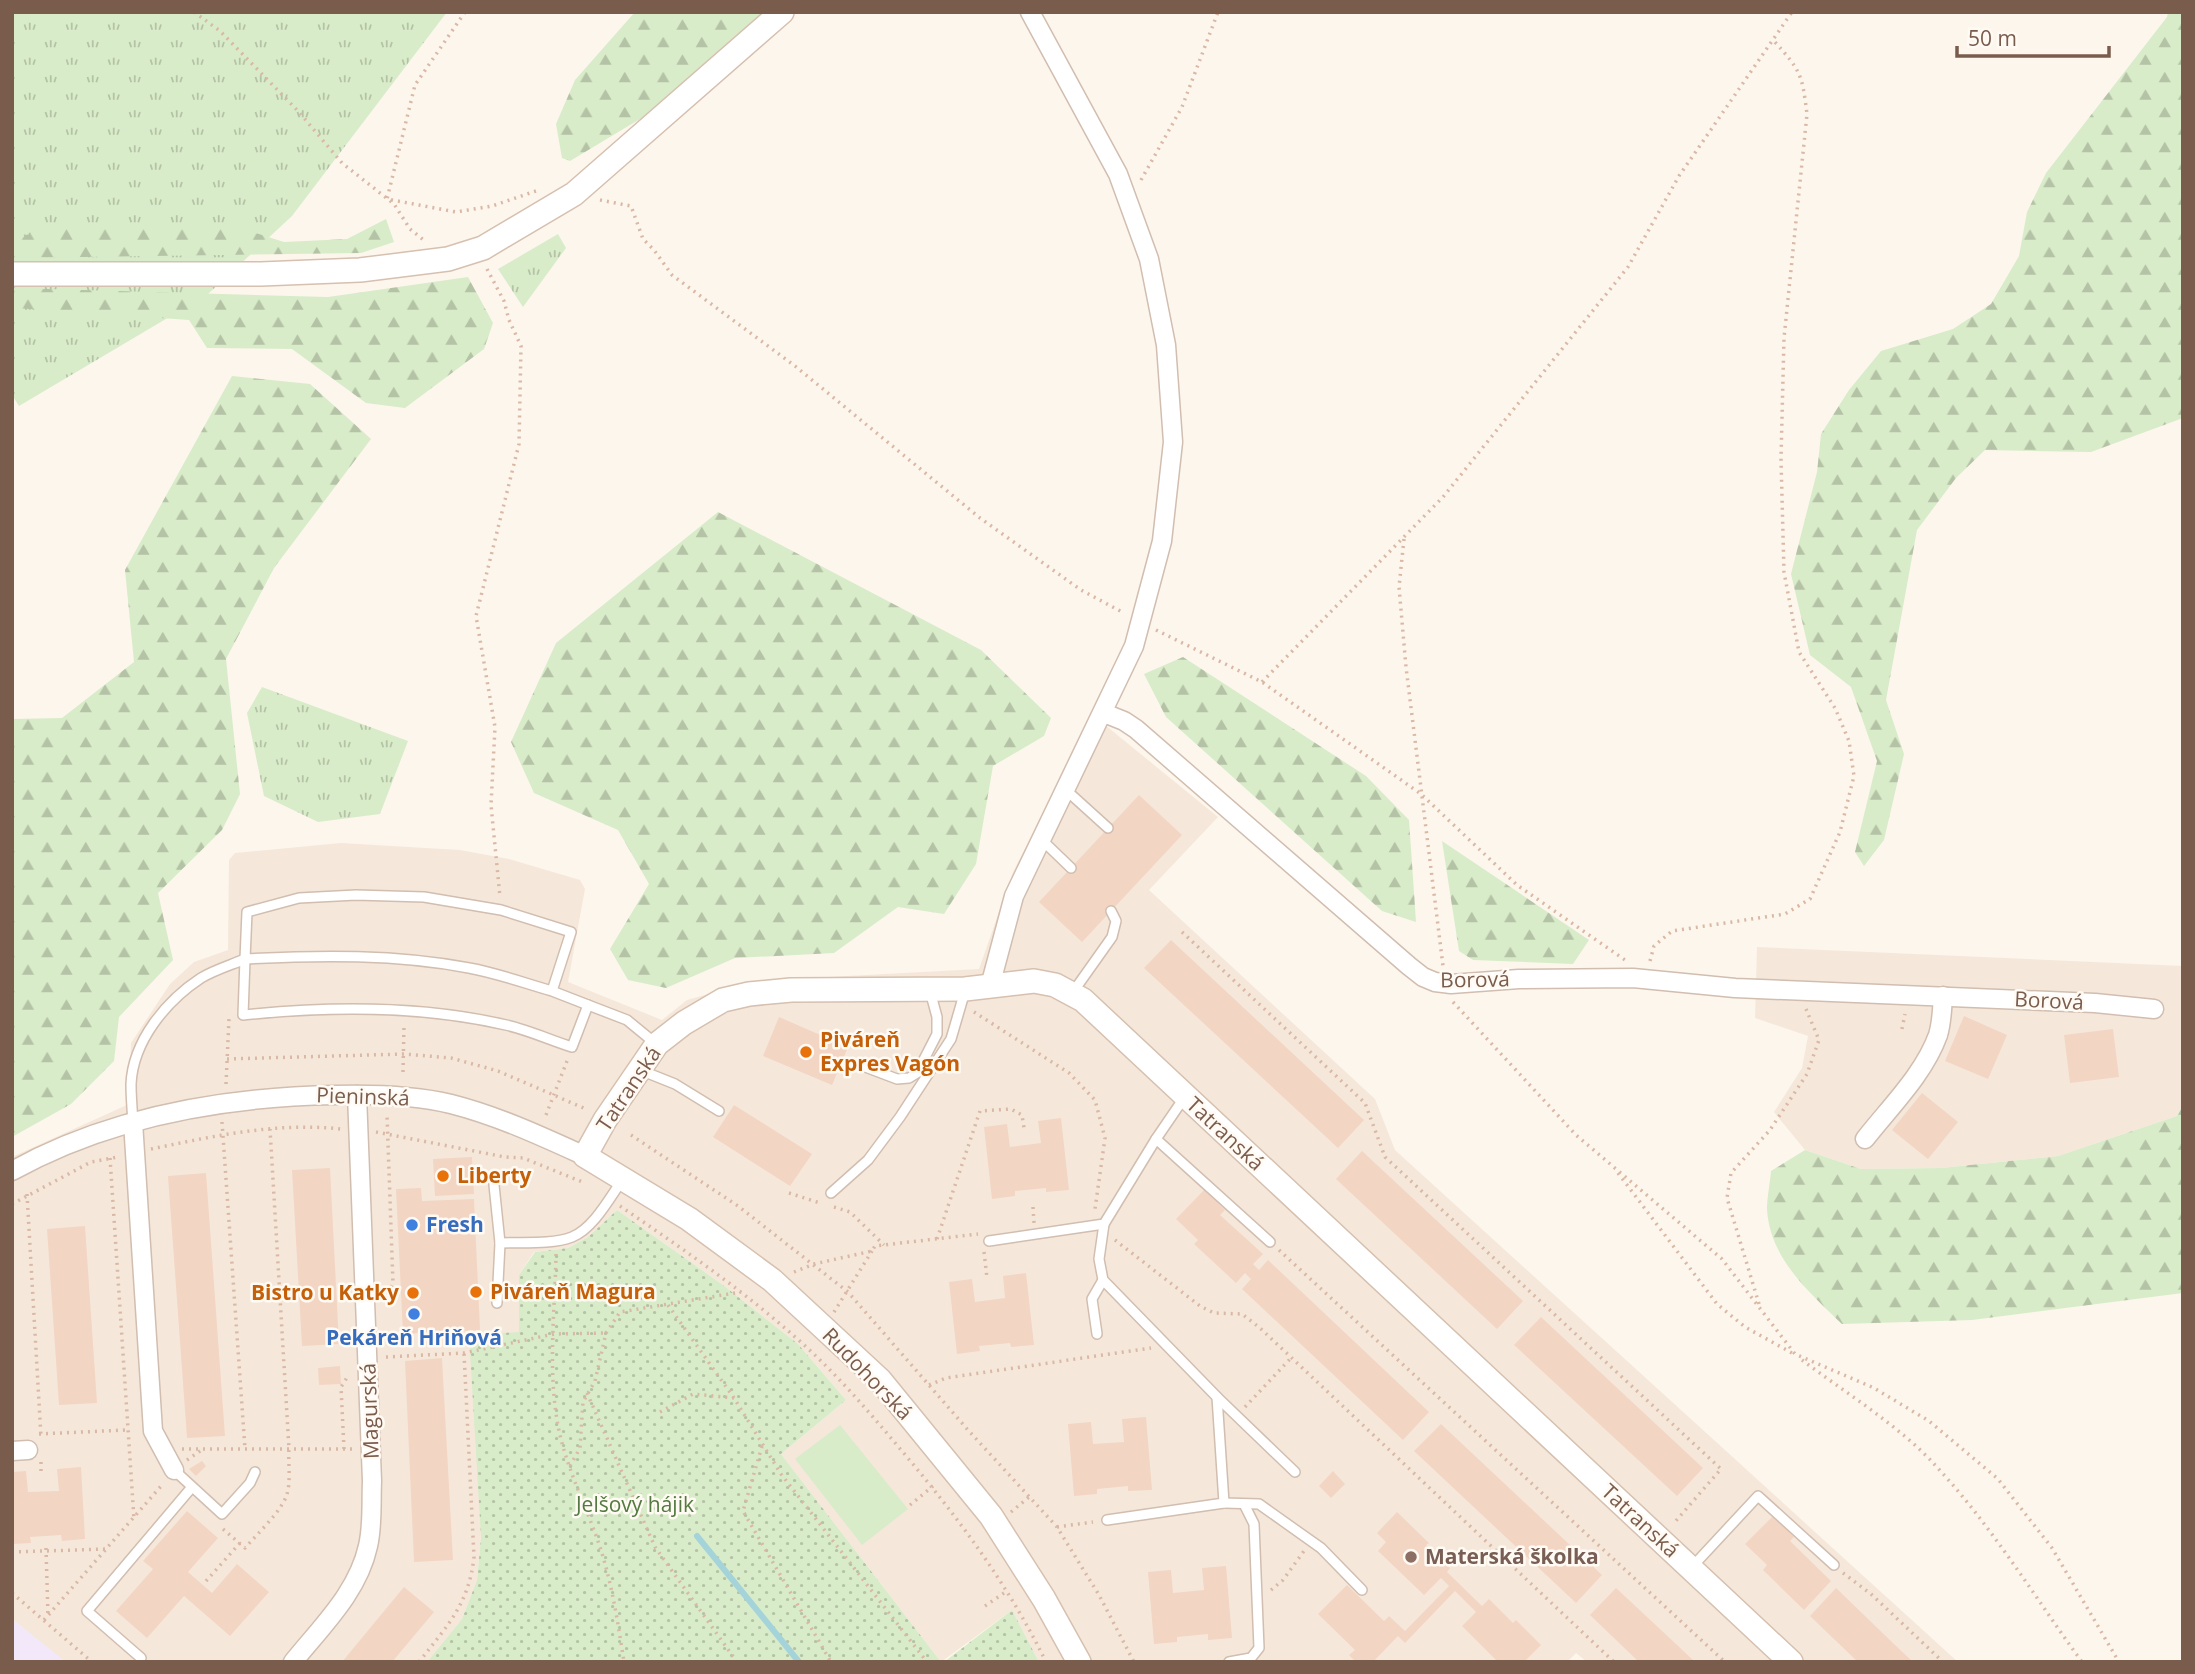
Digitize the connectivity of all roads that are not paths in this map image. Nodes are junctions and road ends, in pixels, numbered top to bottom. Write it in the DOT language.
graph roads {
  1 [pos="782,12"];
  2 [pos="1030,12"];
  3 [pos="12,274"];
  4 [pos="1104,713"];
  5 [pos="1066,790"];
  6 [pos="1108,828"];
  7 [pos="1042,840"];
  8 [pos="1071,868"];
  9 [pos="1111,911"];
  10 [pos="246,958"];
  11 [pos="990,986"];
  12 [pos="929,989"];
  13 [pos="551,990"];
  14 [pos="1072,994"];
  15 [pos="963,996"];
  16 [pos="1943,996"];
  17 [pos="588,1005"];
  18 [pos="2154,1009"];
  19 [pos="657,1044"];
  20 [pos="860,1065"];
  21 [pos="639,1070"];
  22 [pos="358,1095"];
  23 [pos="1185,1097"];
  24 [pos="719,1111"];
  25 [pos="133,1122"];
  26 [pos="1156,1139"];
  27 [pos="1865,1139"];
  28 [pos="585,1156"];
  29 [pos="12,1171"];
  30 [pos="624,1178"];
  31 [pos="494,1185"];
  32 [pos="831,1193"];
  33 [pos="1104,1224"];
  34 [pos="989,1241"];
  35 [pos="1270,1242"];
  36 [pos="500,1243"];
  37 [pos="1103,1280"];
  38 [pos="497,1303"];
  39 [pos="1097,1334"];
  40 [pos="1217,1397"];
  41 [pos="174,1470"];
  42 [pos="255,1472"];
  43 [pos="1295,1472"];
  44 [pos="192,1486"];
  45 [pos="1224,1503"];
  46 [pos="1244,1504"];
  47 [pos="1107,1520"];
  48 [pos="1834,1565"];
  49 [pos="1691,1569"];
  50 [pos="1362,1590"];
  51 [pos="141,1658"];
  52 [pos="293,1662"];
  53 [pos="1079,1662"];
  54 [pos="1229,1662"];
  55 [pos="1791,1662"];
  1 -- 3 [label="street"];
  2 -- 4 [label="street"];
  4 -- 5 [label="street"];
  4 -- 16 [label="street, Borová"];
  5 -- 6 [label="lane"];
  5 -- 7 [label="street"];
  7 -- 8 [label="lane"];
  7 -- 11 [label="street"];
  9 -- 14 [label="lane"];
  10 -- 13 [label="lane"];
  10 -- 13 [label="lane"];
  10 -- 17 [label="lane"];
  10 -- 25 [label="lane"];
  11 -- 14 [label="street, Tatranská"];
  11 -- 15 [label="street, Tatranská"];
  12 -- 15 [label="street, Tatranská"];
  12 -- 19 [label="street, Tatranská"];
  12 -- 20 [label="lane"];
  13 -- 17 [label="lane"];
  14 -- 23 [label="street, Tatranská"];
  15 -- 32 [label="lane"];
  16 -- 18 [label="street, Borová"];
  16 -- 27 [label="street"];
  17 -- 19 [label="lane"];
  19 -- 21 [label="street, Tatranská"];
  21 -- 24 [label="lane"];
  21 -- 28 [label="street, Tatranská"];
  22 -- 25 [label="street, Pieninská"];
  22 -- 28 [label="street, Pieninská"];
  22 -- 52 [label="street, Magurská"];
  23 -- 26 [label="lane"];
  23 -- 49 [label="street, Tatranská"];
  25 -- 29 [label="street, Pieninská"];
  25 -- 41 [label="street"];
  26 -- 33 [label="lane"];
  26 -- 35 [label="lane"];
  28 -- 30 [label="street, Rudohorská"];
  30 -- 36 [label="lane"];
  30 -- 53 [label="street, Rudohorská"];
  31 -- 36 [label="lane"];
  33 -- 34 [label="lane"];
  33 -- 37 [label="lane"];
  36 -- 38 [label="lane"];
  37 -- 39 [label="lane"];
  37 -- 40 [label="lane"];
  40 -- 43 [label="lane"];
  40 -- 45 [label="lane"];
  41 -- 44 [label="lane"];
  42 -- 44 [label="lane"];
  44 -- 51 [label="lane"];
  45 -- 46 [label="lane"];
  45 -- 47 [label="lane"];
  46 -- 50 [label="lane"];
  46 -- 54 [label="lane"];
  48 -- 49 [label="lane"];
  49 -- 55 [label="street, Tatranská"];
}
